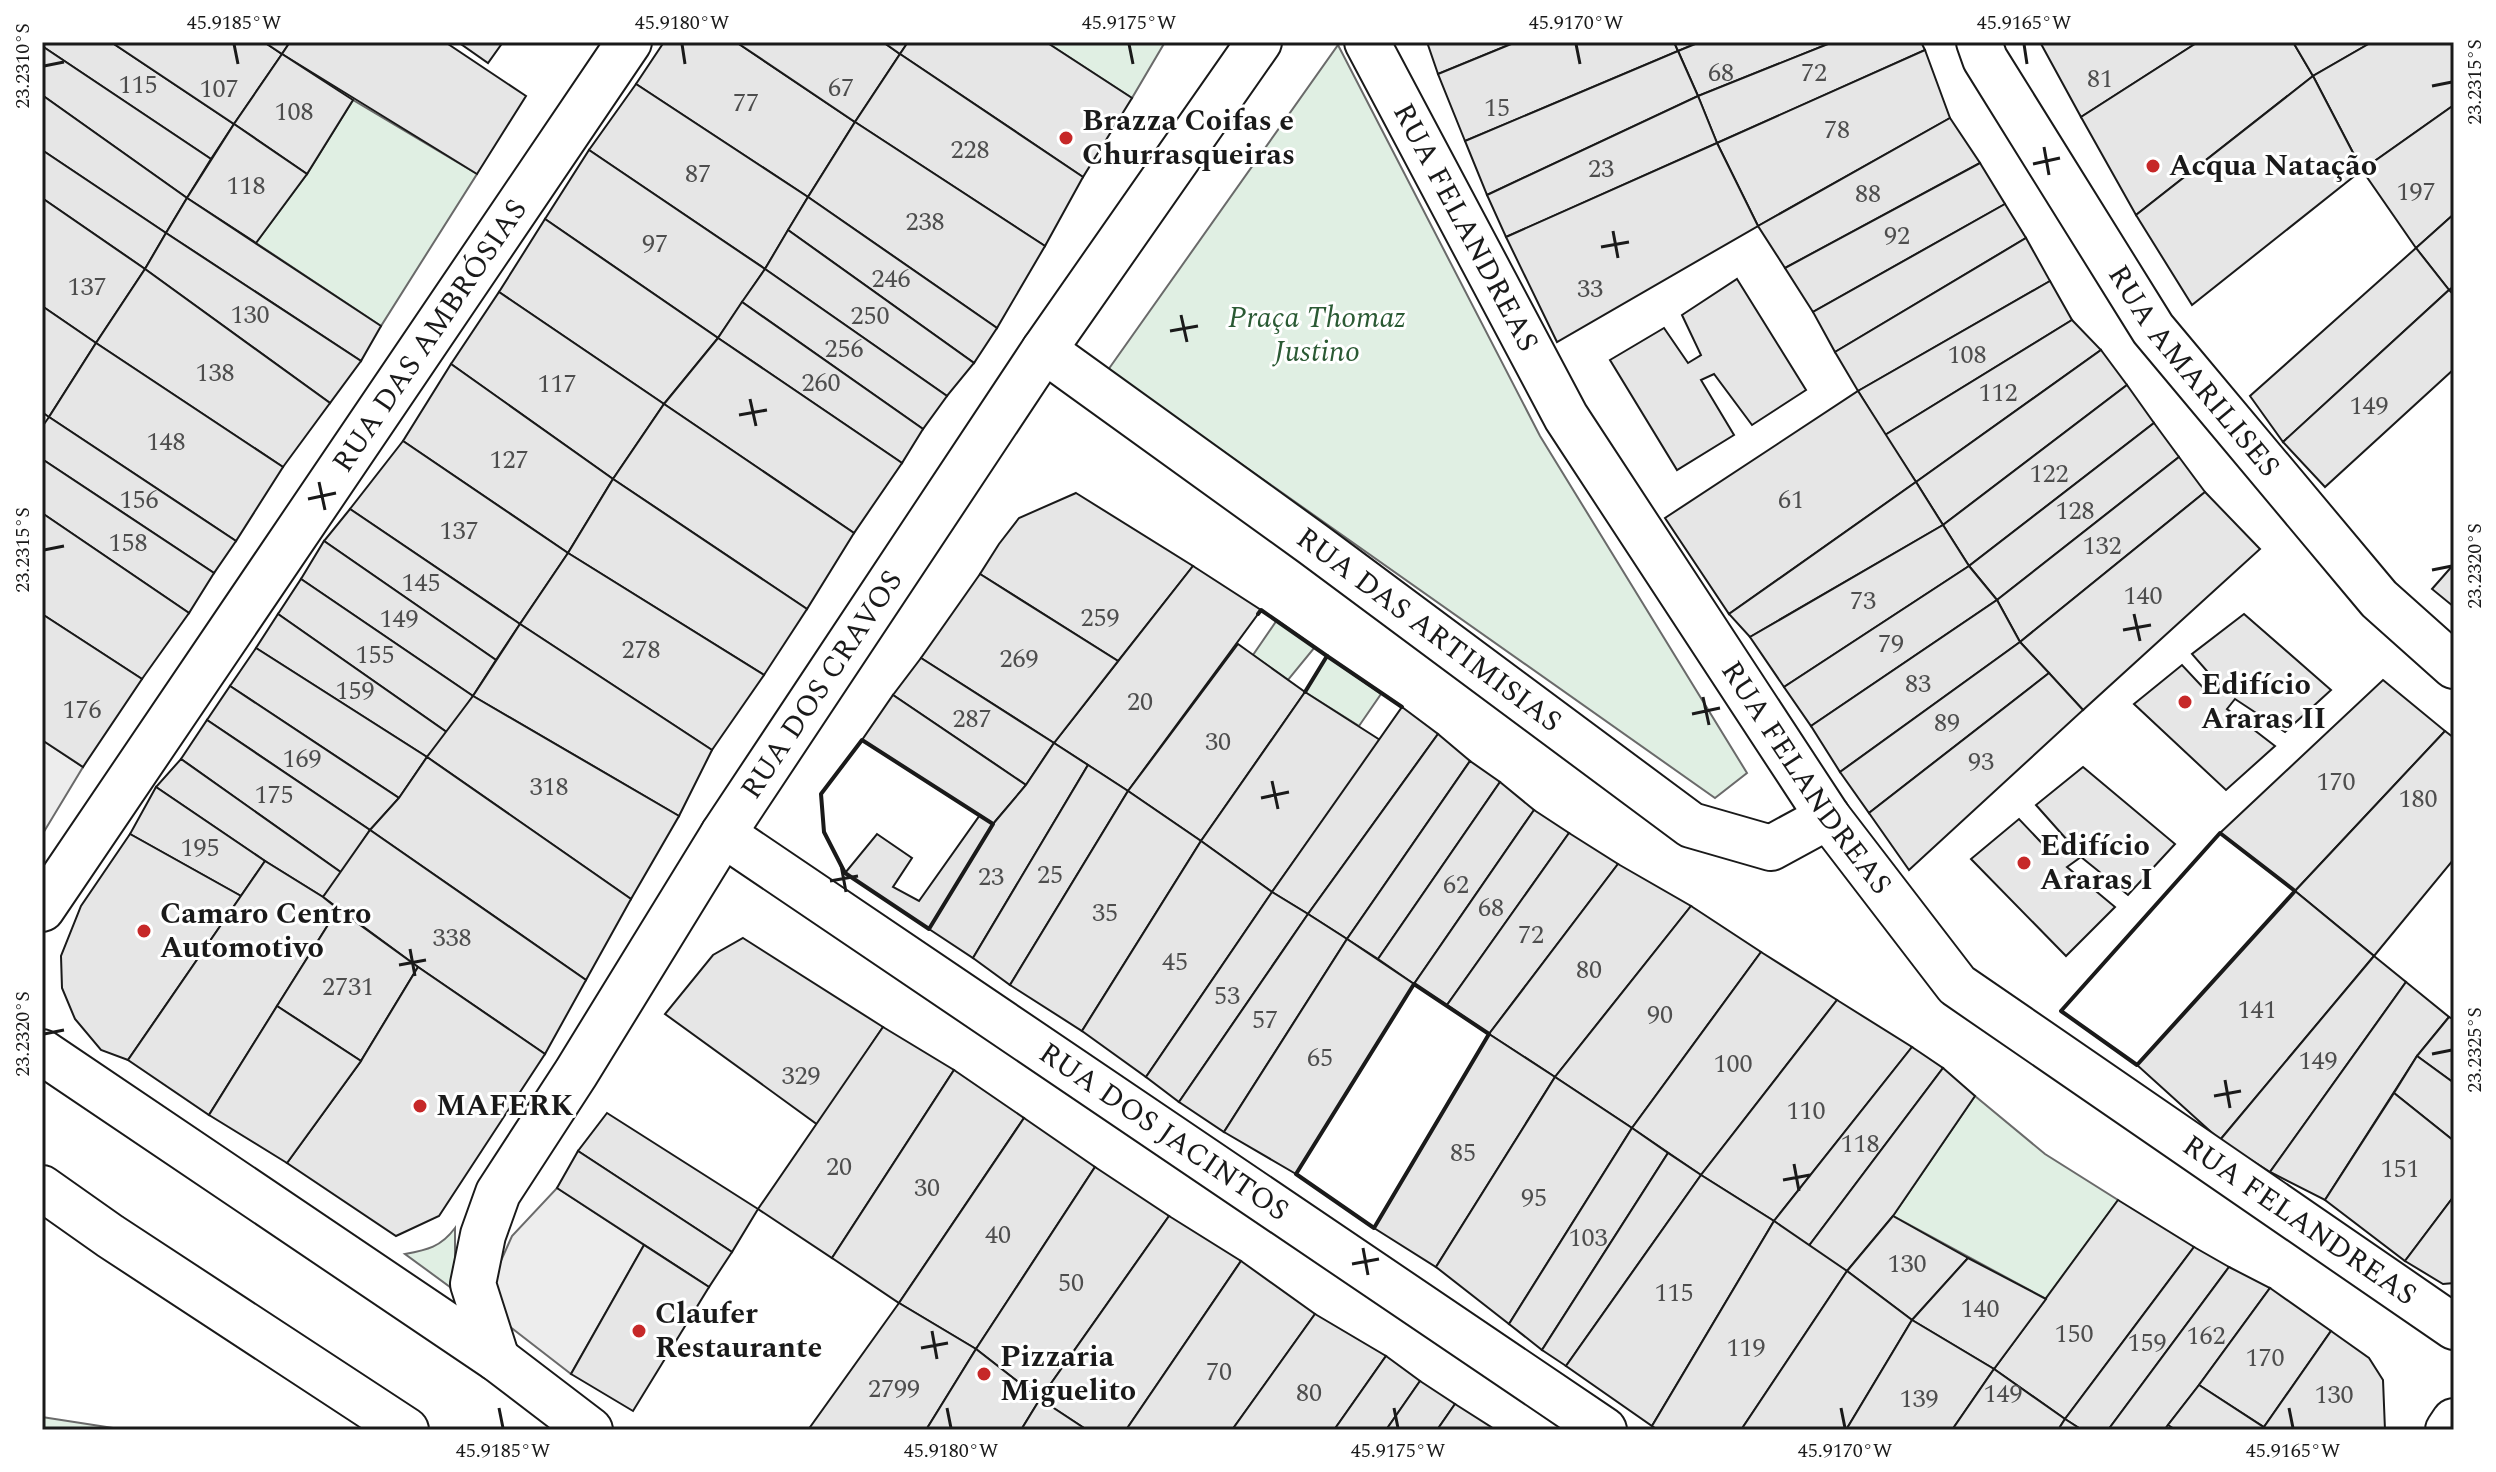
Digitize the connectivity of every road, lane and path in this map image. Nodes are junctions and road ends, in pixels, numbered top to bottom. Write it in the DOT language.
graph roads {
  1 [pos="629,42"];
  2 [pos="1259,42"];
  3 [pos="1367,42"];
  4 [pos="1979,42"];
  5 [pos="1044,350"];
  6 [pos="2454,666"];
  7 [pos="1828,817"];
  8 [pos="723,834"];
  9 [pos="42,909"];
  10 [pos="42,1052"];
  11 [pos="42,1188"];
  12 [pos="2454,1327"];
  13 [pos="497,1359"];
  14 [pos="2454,1421"];
  15 [pos="406,1430"];
  16 [pos="590,1430"];
  17 [pos="1604,1430"];
  18 [pos="2448,1430"];
  1 -- 9 [label="street, RUA DAS AMBRÓSIAS"];
  2 -- 5 [label="street, RUA DOS CRAVOS"];
  3 -- 7 [label="street, RUA FELANDREAS"];
  4 -- 6 [label="street, RUA AMARILISES"];
  5 -- 7 [label="street, RUA DAS ARTIMISIAS"];
  5 -- 8 [label="street, RUA DOS CRAVOS"];
  7 -- 12 [label="street, RUA FELANDREAS"];
  8 -- 13 [label="street, RUA DOS CRAVOS"];
  8 -- 17 [label="street, RUA DOS JACINTOS"];
  10 -- 13 [label="street"];
  11 -- 15 [label="street"];
  13 -- 16 [label="street"];
  14 -- 18 [label="street"];
}
